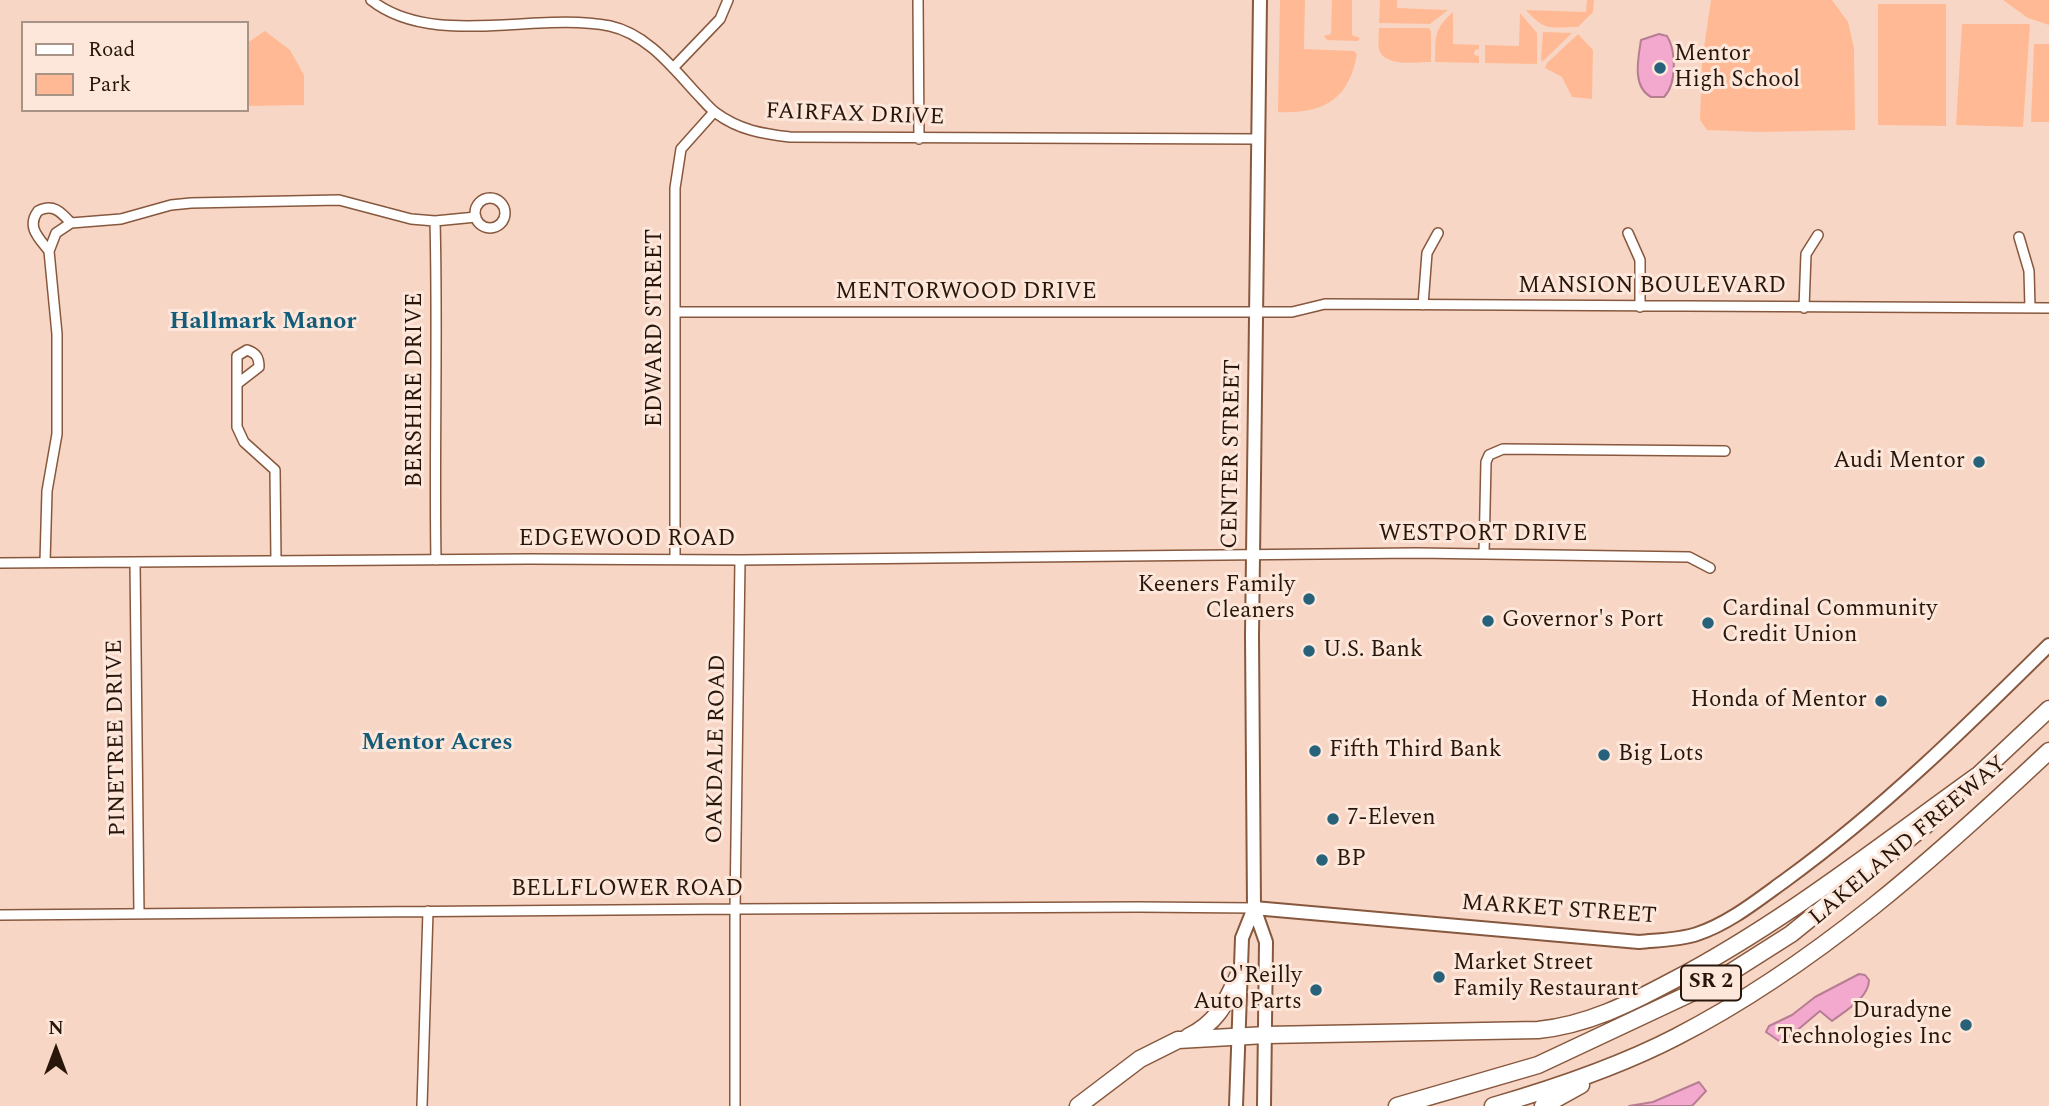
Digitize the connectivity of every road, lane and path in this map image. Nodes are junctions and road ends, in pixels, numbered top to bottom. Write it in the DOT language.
graph roads {
  1 [pos="371,0"];
  2 [pos="728,0"];
  3 [pos="918,0"];
  4 [pos="1260,0"];
  5 [pos="673,68"];
  6 [pos="714,112"];
  7 [pos="919,139"];
  8 [pos="1257,139"];
  9 [pos="476,217"];
  10 [pos="435,221"];
  11 [pos="71,223"];
  12 [pos="1438,233"];
  13 [pos="1628,233"];
  14 [pos="1818,235"];
  15 [pos="2019,236"];
  16 [pos="49,251"];
  17 [pos="1423,305"];
  18 [pos="1640,307"];
  19 [pos="1804,308"];
  20 [pos="2030,308"];
  21 [pos="2049,308"];
  22 [pos="676,312"];
  23 [pos="1256,312"];
  24 [pos="237,384"];
  25 [pos="1726,451"];
  26 [pos="1254,554"];
  27 [pos="1485,554"];
  28 [pos="436,559"];
  29 [pos="675,559"];
  30 [pos="740,560"];
  31 [pos="276,561"];
  32 [pos="0,562"];
  33 [pos="45,562"];
  34 [pos="135,562"];
  35 [pos="1710,568"];
  36 [pos="2049,645"];
  37 [pos="2049,709"];
  38 [pos="2049,751"];
  39 [pos="1978,776"];
  40 [pos="1254,908"];
  41 [pos="735,909"];
  42 [pos="428,911"];
  43 [pos="139,914"];
  44 [pos="0,915"];
  45 [pos="1241,970"];
  46 [pos="1266,1035"];
  47 [pos="1238,1037"];
  48 [pos="1185,1039"];
  49 [pos="1626,1061"];
  50 [pos="422,1106"];
  51 [pos="735,1106"];
  52 [pos="1078,1106"];
  53 [pos="1236,1106"];
  54 [pos="1264,1106"];
  55 [pos="1397,1106"];
  56 [pos="1493,1106"];
  57 [pos="1543,1106"];
  1 -- 5 [label="street, FAIRFAX DRIVE"];
  2 -- 5 [label="street"];
  3 -- 7 [label="street"];
  4 -- 8 [label="main road, CENTER STREET"];
  5 -- 6 [label="street, FAIRFAX DRIVE"];
  6 -- 7 [label="street, FAIRFAX DRIVE"];
  6 -- 22 [label="street, EDWARD STREET"];
  7 -- 8 [label="street, FAIRFAX DRIVE"];
  8 -- 23 [label="main road, CENTER STREET"];
  9 -- 10 [label="street"];
  10 -- 11 [label="street"];
  10 -- 28 [label="street, BERSHIRE DRIVE"];
  11 -- 16 [label="street"];
  11 -- 16 [label="street"];
  12 -- 17 [label="street"];
  13 -- 18 [label="street"];
  14 -- 19 [label="street"];
  15 -- 20 [label="street"];
  16 -- 33 [label="street"];
  17 -- 18 [label="street, MANSION BOULEVARD"];
  17 -- 23 [label="street, MANSION BOULEVARD"];
  18 -- 19 [label="street, MANSION BOULEVARD"];
  19 -- 20 [label="street, MANSION BOULEVARD"];
  20 -- 21 [label="street, MANSION BOULEVARD"];
  22 -- 23 [label="street, MENTORWOOD DRIVE"];
  22 -- 29 [label="street, EDWARD STREET"];
  23 -- 26 [label="main road, CENTER STREET"];
  24 -- 31 [label="street"];
  25 -- 27 [label="street"];
  26 -- 27 [label="street, WESTPORT DRIVE"];
  26 -- 30 [label="street, EDGEWOOD ROAD"];
  26 -- 40 [label="main road, CENTER STREET"];
  27 -- 35 [label="street, WESTPORT DRIVE"];
  28 -- 29 [label="street, EDGEWOOD ROAD"];
  28 -- 31 [label="street, EDGEWOOD ROAD"];
  29 -- 30 [label="street, EDGEWOOD ROAD"];
  30 -- 41 [label="street, OAKDALE ROAD"];
  31 -- 34 [label="street, EDGEWOOD ROAD"];
  32 -- 33 [label="street, EDGEWOOD ROAD"];
  33 -- 34 [label="street, EDGEWOOD ROAD"];
  34 -- 43 [label="street, PINETREE DRIVE"];
  36 -- 40 [label="main road, MARKET STREET"];
  37 -- 39 [label="highway, LAKELAND FREEWAY / SR 2"];
  38 -- 49 [label="highway, LAKELAND FREEWAY / SR 2"];
  39 -- 46 [label="highway"];
  39 -- 55 [label="highway, LAKELAND FREEWAY / SR 2"];
  40 -- 41 [label="street, BELLFLOWER ROAD"];
  40 -- 45 [label="main road, CENTER STREET"];
  40 -- 46 [label="main road, CENTER STREET"];
  41 -- 42 [label="street, BELLFLOWER ROAD"];
  41 -- 51 [label="street, OAKDALE ROAD"];
  42 -- 43 [label="street, BELLFLOWER ROAD"];
  42 -- 50 [label="street"];
  43 -- 44 [label="street, BELLFLOWER ROAD"];
  45 -- 47 [label="main road, CENTER STREET"];
  45 -- 48 [label="highway"];
  46 -- 47 [label="highway"];
  46 -- 54 [label="main road, CENTER STREET"];
  47 -- 48 [label="highway"];
  47 -- 53 [label="main road, CENTER STREET"];
  48 -- 52 [label="highway"];
  49 -- 56 [label="highway, LAKELAND FREEWAY / SR 2"];
  49 -- 57 [label="highway"];
}
